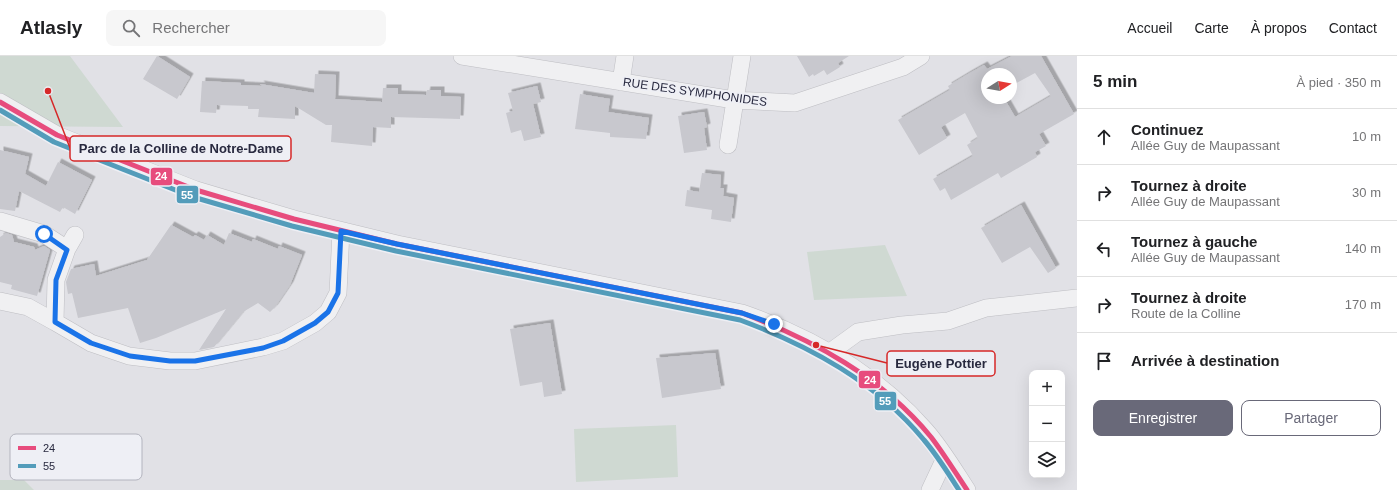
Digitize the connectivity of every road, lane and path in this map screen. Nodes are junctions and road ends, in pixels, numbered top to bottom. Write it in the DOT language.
graph roads {
  1 [pos="462,56"];
  2 [pos="624,56"];
  3 [pos="742,56"];
  4 [pos="921,56"];
  5 [pos="621,82"];
  6 [pos="734,100"];
  7 [pos="0,102"];
  8 [pos="728,145"];
  9 [pos="0,221"];
  10 [pos="341,231"];
  11 [pos="1077,298"];
  12 [pos="0,301"];
  13 [pos="55,322"];
  14 [pos="829,353"];
  15 [pos="945,458"];
  16 [pos="930,490"];
  17 [pos="967,490"];
  1 -- 5 [label="street, RUE DES SYMPHONIDES"];
  2 -- 5 [label="street"];
  3 -- 6 [label="street"];
  4 -- 6 [label="street, RUE DES SYMPHONIDES"];
  5 -- 6 [label="street, RUE DES SYMPHONIDES"];
  6 -- 8 [label="street"];
  7 -- 10 [label="street"];
  9 -- 13 [label="street"];
  10 -- 13 [label="street"];
  10 -- 14 [label="street"];
  11 -- 14 [label="street"];
  12 -- 13 [label="street"];
  14 -- 15 [label="street"];
  15 -- 16 [label="street"];
  15 -- 17 [label="street"];
}
